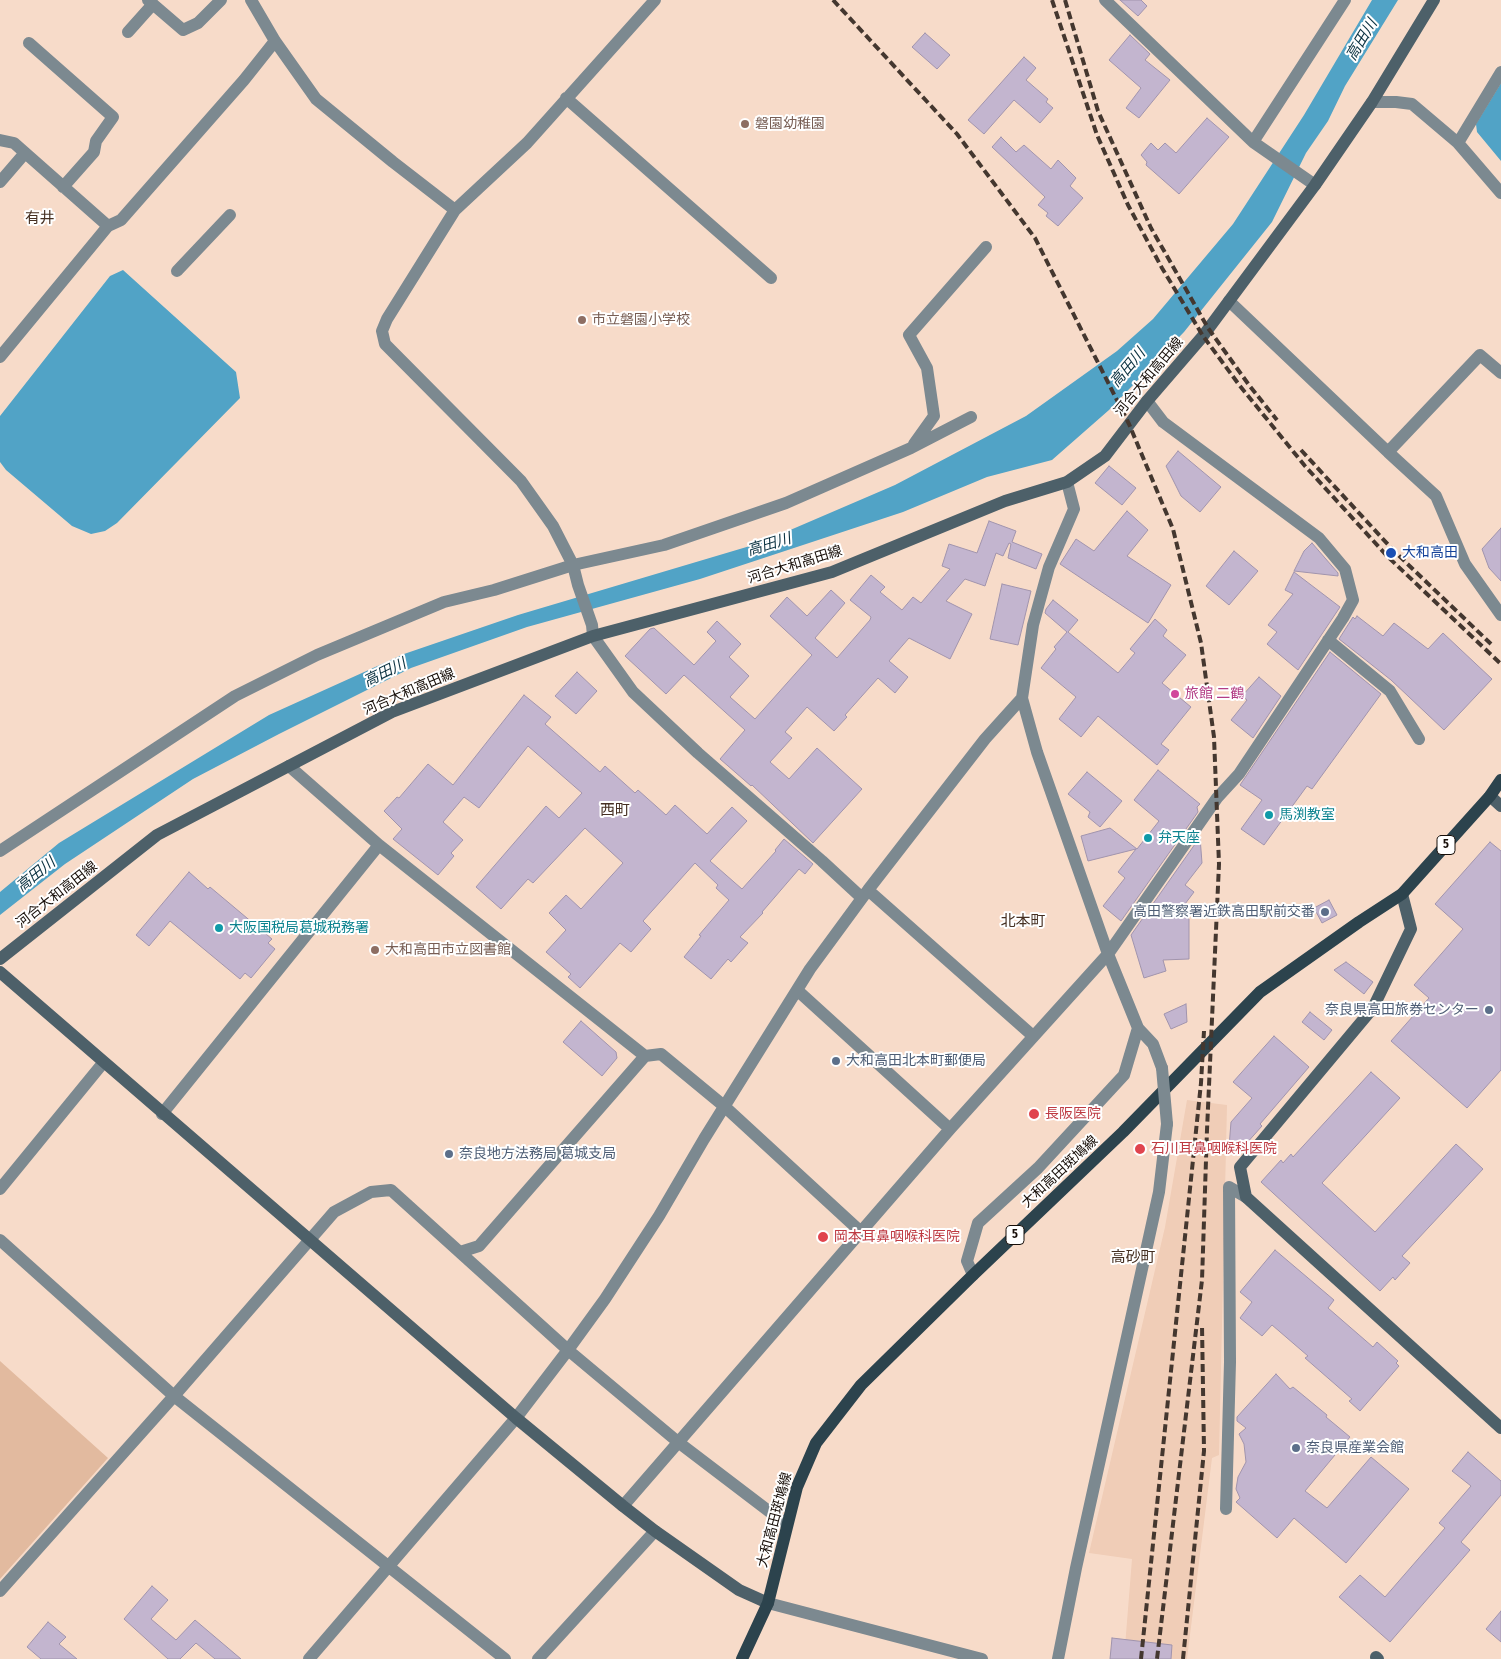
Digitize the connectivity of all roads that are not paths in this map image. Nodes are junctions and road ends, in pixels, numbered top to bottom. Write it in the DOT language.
graph roads {
  1 [pos="221,0"];
  2 [pos="250,0"];
  3 [pos="655,0"];
  4 [pos="1105,0"];
  5 [pos="1345,0"];
  6 [pos="1434,0"];
  7 [pos="150,2"];
  8 [pos="128,32"];
  9 [pos="275,42"];
  10 [pos="29,43"];
  11 [pos="1501,72"];
  12 [pos="566,98"];
  13 [pos="1372,102"];
  14 [pos="0,140"];
  15 [pos="1253,142"];
  16 [pos="1458,143"];
  17 [pos="25,153"];
  18 [pos="0,182"];
  19 [pos="1312,183"];
  20 [pos="63,187"];
  21 [pos="1501,193"];
  22 [pos="455,210"];
  23 [pos="230,215"];
  24 [pos="108,226"];
  25 [pos="986,246"];
  26 [pos="177,271"];
  27 [pos="771,278"];
  28 [pos="1229,301"];
  29 [pos="0,357"];
  30 [pos="1501,373"];
  31 [pos="1147,401"];
  32 [pos="971,417"];
  33 [pos="910,448"];
  34 [pos="1388,452"];
  35 [pos="1068,482"];
  36 [pos="573,565"];
  37 [pos="1501,615"];
  38 [pos="593,631"];
  39 [pos="1328,640"];
  40 [pos="1022,698"];
  41 [pos="1419,739"];
  42 [pos="289,766"];
  43 [pos="1501,780"];
  44 [pos="1490,796"];
  45 [pos="1501,806"];
  46 [pos="379,845"];
  47 [pos="0,851"];
  48 [pos="865,894"];
  49 [pos="1402,894"];
  50 [pos="1108,954"];
  51 [pos="0,959"];
  52 [pos="0,972"];
  53 [pos="797,990"];
  54 [pos="1138,1028"];
  55 [pos="1033,1036"];
  56 [pos="645,1056"];
  57 [pos="103,1063"];
  58 [pos="724,1106"];
  59 [pos="162,1114"];
  60 [pos="950,1129"];
  61 [pos="0,1189"];
  62 [pos="1246,1197"];
  63 [pos="860,1232"];
  64 [pos="310,1239"];
  65 [pos="0,1240"];
  66 [pos="460,1252"];
  67 [pos="973,1275"];
  68 [pos="568,1350"];
  69 [pos="174,1396"];
  70 [pos="516,1418"];
  71 [pos="1501,1428"];
  72 [pos="678,1442"];
  73 [pos="623,1506"];
  74 [pos="1226,1509"];
  75 [pos="787,1526"];
  76 [pos="654,1531"];
  77 [pos="389,1566"];
  78 [pos="0,1591"];
  79 [pos="768,1603"];
  80 [pos="309,1659"];
  81 [pos="505,1659"];
  82 [pos="538,1659"];
  83 [pos="742,1659"];
  84 [pos="982,1659"];
  85 [pos="1058,1659"];
  1 -- 7 [label="street"];
  2 -- 9 [label="street"];
  3 -- 12 [label="street"];
  4 -- 15 [label="street"];
  5 -- 15 [label="street"];
  6 -- 13 [label="main road, 河合大和高田線"];
  7 -- 8 [label="street"];
  9 -- 22 [label="street"];
  9 -- 24 [label="street"];
  10 -- 20 [label="street"];
  11 -- 16 [label="street"];
  12 -- 22 [label="street"];
  12 -- 27 [label="street"];
  13 -- 16 [label="street"];
  13 -- 19 [label="main road, 河合大和高田線"];
  14 -- 17 [label="street"];
  15 -- 19 [label="street"];
  16 -- 21 [label="street"];
  17 -- 18 [label="street"];
  17 -- 20 [label="street"];
  19 -- 28 [label="main road, 河合大和高田線"];
  20 -- 24 [label="street"];
  22 -- 36 [label="street"];
  23 -- 26 [label="street"];
  24 -- 29 [label="street"];
  25 -- 33 [label="street"];
  28 -- 31 [label="main road, 河合大和高田線"];
  28 -- 34 [label="street"];
  30 -- 34 [label="street"];
  31 -- 35 [label="main road, 河合大和高田線"];
  31 -- 39 [label="street"];
  32 -- 33 [label="street"];
  33 -- 36 [label="street"];
  34 -- 37 [label="street"];
  35 -- 38 [label="main road, 河合大和高田線"];
  35 -- 40 [label="street"];
  36 -- 38 [label="street"];
  36 -- 47 [label="street"];
  38 -- 42 [label="main road, 河合大和高田線"];
  38 -- 48 [label="street"];
  39 -- 41 [label="street"];
  39 -- 50 [label="street"];
  40 -- 48 [label="street"];
  40 -- 50 [label="street"];
  42 -- 46 [label="street"];
  42 -- 51 [label="main road, 河合大和高田線"];
  43 -- 44 [label="main road, 大和高田斑鳩線 / 5"];
  44 -- 45 [label="main road"];
  44 -- 49 [label="main road, 大和高田斑鳩線 / 5"];
  46 -- 56 [label="street"];
  46 -- 59 [label="street"];
  48 -- 53 [label="street"];
  48 -- 55 [label="street"];
  49 -- 62 [label="main road"];
  49 -- 67 [label="main road, 大和高田斑鳩線 / 5"];
  50 -- 54 [label="street"];
  50 -- 55 [label="street"];
  52 -- 57 [label="main road"];
  53 -- 58 [label="street"];
  53 -- 60 [label="street"];
  54 -- 67 [label="street"];
  54 -- 85 [label="street, bridge"];
  55 -- 60 [label="street"];
  56 -- 58 [label="street"];
  56 -- 66 [label="street"];
  57 -- 59 [label="main road"];
  57 -- 61 [label="street"];
  58 -- 63 [label="street"];
  58 -- 68 [label="street"];
  59 -- 64 [label="main road"];
  60 -- 63 [label="street"];
  62 -- 71 [label="main road"];
  62 -- 74 [label="street"];
  63 -- 72 [label="street"];
  64 -- 66 [label="street"];
  64 -- 69 [label="street"];
  64 -- 70 [label="main road"];
  65 -- 69 [label="street"];
  66 -- 68 [label="street"];
  67 -- 75 [label="main road, 大和高田斑鳩線 / 5"];
  68 -- 70 [label="street"];
  68 -- 72 [label="street"];
  69 -- 77 [label="street"];
  69 -- 78 [label="street"];
  70 -- 73 [label="main road"];
  70 -- 77 [label="street"];
  72 -- 73 [label="street"];
  72 -- 75 [label="street"];
  73 -- 76 [label="main road"];
  75 -- 79 [label="main road, 大和高田斑鳩線 / 5"];
  76 -- 79 [label="main road"];
  76 -- 82 [label="street"];
  77 -- 80 [label="street"];
  77 -- 81 [label="street"];
  79 -- 83 [label="main road, 大和高田斑鳩線 / 5"];
  79 -- 84 [label="street"];
}
